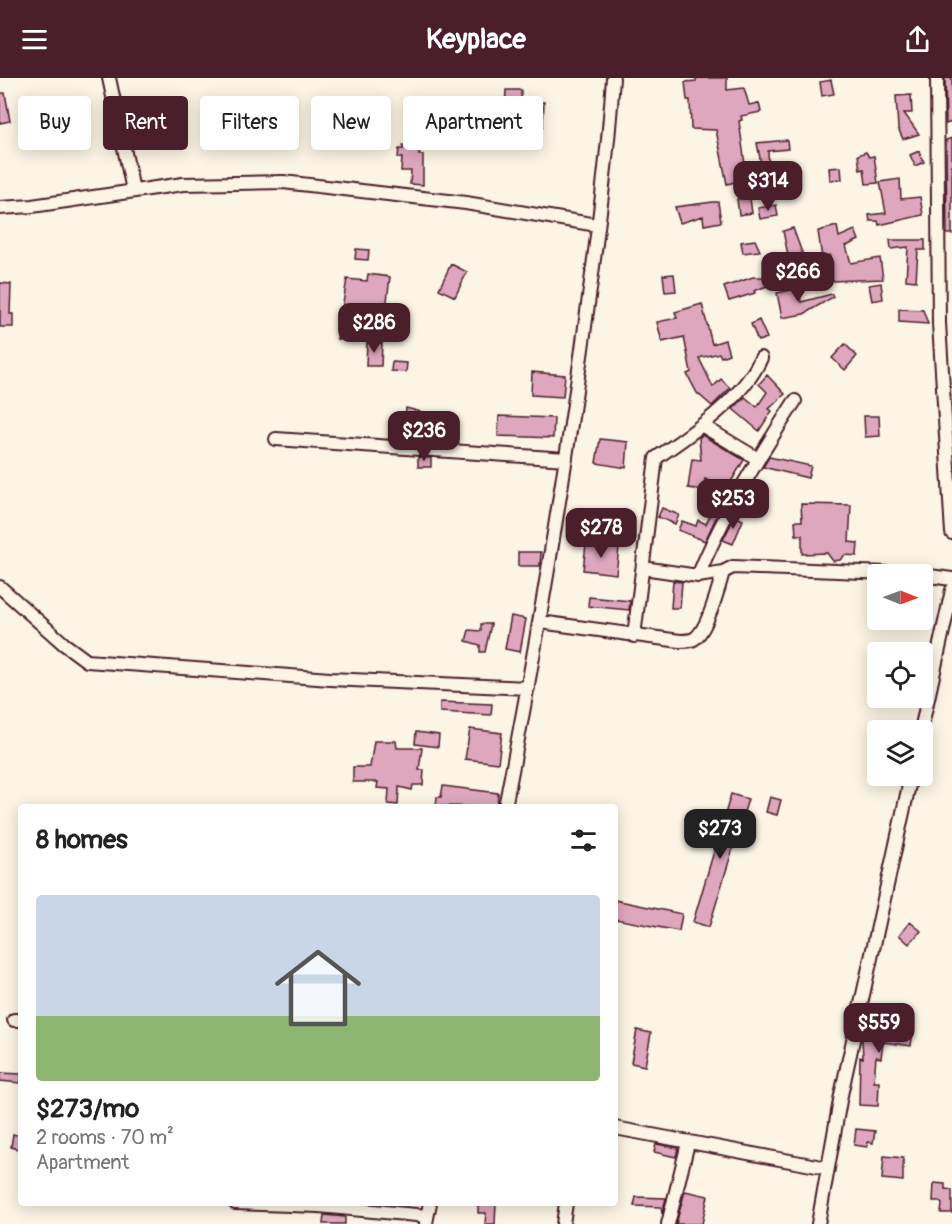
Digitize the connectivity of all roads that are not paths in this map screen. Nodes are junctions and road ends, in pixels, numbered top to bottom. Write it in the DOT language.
graph roads {
  1 [pos="109,78"];
  2 [pos="613,78"];
  3 [pos="937,78"];
  4 [pos="133,190"];
  5 [pos="0,208"];
  6 [pos="597,225"];
  7 [pos="760,358"];
  8 [pos="795,401"];
  9 [pos="703,426"];
  10 [pos="276,439"];
  11 [pos="566,459"];
  12 [pos="758,459"];
  13 [pos="952,533"];
  14 [pos="644,568"];
  15 [pos="723,572"];
  16 [pos="867,572"];
  17 [pos="698,576"];
  18 [pos="933,576"];
  19 [pos="952,579"];
  20 [pos="0,587"];
  21 [pos="952,590"];
  22 [pos="540,622"];
  23 [pos="634,636"];
  24 [pos="946,641"];
  25 [pos="528,688"];
  26 [pos="924,720"];
  27 [pos="909,786"];
  28 [pos="506,804"];
  29 [pos="618,1129"];
  30 [pos="688,1143"];
  31 [pos="827,1168"];
  32 [pos="319,1206"];
  33 [pos="566,1206"];
  34 [pos="426,1220"];
  35 [pos="563,1224"];
  36 [pos="668,1224"];
  37 [pos="818,1224"];
  1 -- 4 [label="street"];
  2 -- 6 [label="street"];
  3 -- 13 [label="street"];
  4 -- 5 [label="street"];
  4 -- 6 [label="street"];
  6 -- 11 [label="street"];
  7 -- 9 [label="street"];
  8 -- 12 [label="street"];
  9 -- 12 [label="street"];
  9 -- 14 [label="street"];
  10 -- 11 [label="street"];
  11 -- 22 [label="street"];
  12 -- 17 [label="street"];
  14 -- 17 [label="street"];
  14 -- 23 [label="street"];
  15 -- 16 [label="street"];
  15 -- 17 [label="street"];
  15 -- 23 [label="street"];
  18 -- 19 [label="street"];
  20 -- 25 [label="street"];
  21 -- 24 [label="street"];
  22 -- 23 [label="street"];
  22 -- 25 [label="street"];
  24 -- 26 [label="street"];
  25 -- 28 [label="street"];
  27 -- 31 [label="street"];
  29 -- 30 [label="street"];
  30 -- 31 [label="street"];
  30 -- 36 [label="street"];
  31 -- 37 [label="street"];
  32 -- 34 [label="street"];
  33 -- 35 [label="street"];
}
